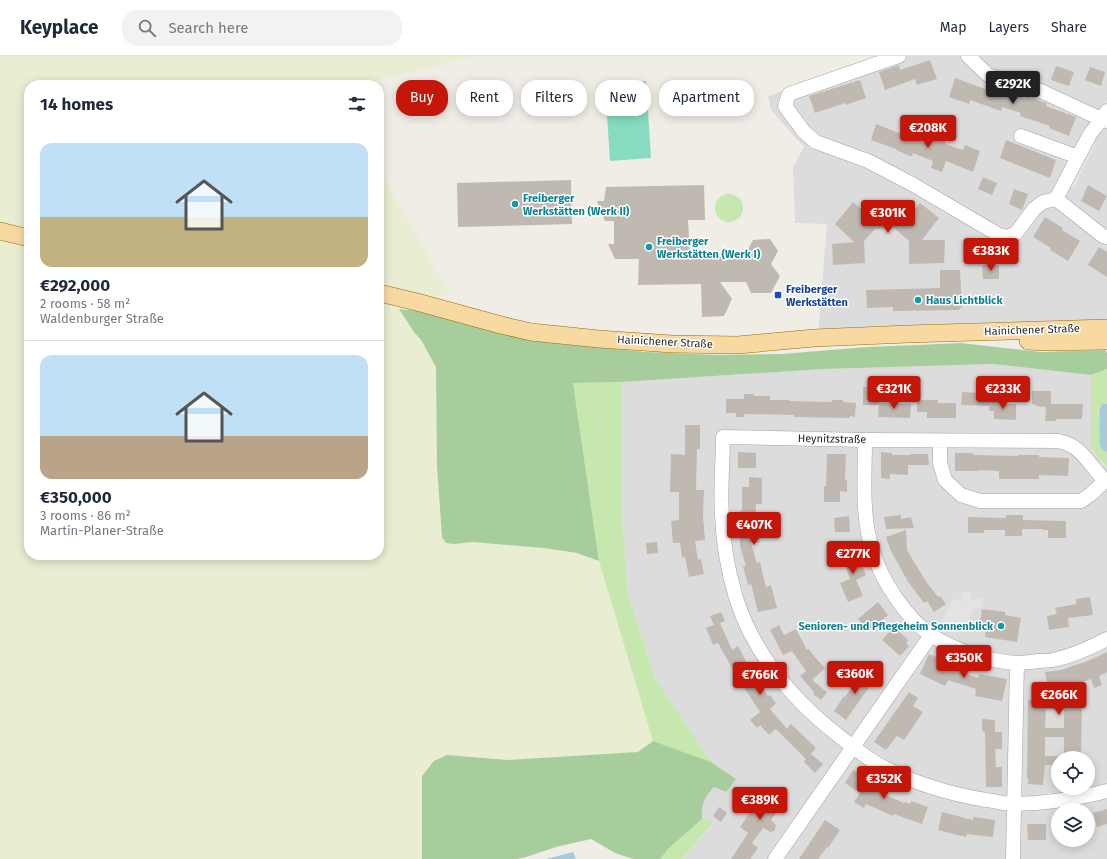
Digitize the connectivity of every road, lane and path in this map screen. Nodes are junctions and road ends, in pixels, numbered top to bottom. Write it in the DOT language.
graph roads {
  1 [pos="899,56"];
  2 [pos="968,56"];
  3 [pos="1106,117"];
  4 [pos="1021,136"];
  5 [pos="1078,157"];
  6 [pos="1056,199"];
  7 [pos="0,231"];
  8 [pos="24,237"];
  9 [pos="1107,237"];
  10 [pos="384,294"];
  11 [pos="1107,328"];
  12 [pos="957,333"];
  13 [pos="1107,340"];
  14 [pos="865,440"];
  15 [pos="940,441"];
  16 [pos="1106,481"];
  17 [pos="931,634"];
  18 [pos="1107,640"];
  19 [pos="1017,663"];
  20 [pos="853,747"];
  21 [pos="1107,791"];
  22 [pos="1014,804"];
  23 [pos="775,859"];
  24 [pos="1013,859"];
  1 -- 6 [label="street"];
  2 -- 3 [label="street"];
  3 -- 5 [label="street"];
  4 -- 5 [label="street"];
  5 -- 6 [label="street"];
  6 -- 9 [label="street"];
  7 -- 8 [label="main road"];
  10 -- 12 [label="main road, Hainichener Straße"];
  11 -- 12 [label="main road, Hainichener Straße"];
  12 -- 13 [label="main road, Hainichener Straße"];
  14 -- 15 [label="street, Heynitzstraße"];
  14 -- 17 [label="street"];
  14 -- 20 [label="street, Heynitzstraße"];
  15 -- 16 [label="street, Heynitzstraße"];
  15 -- 16 [label="street, Heynitzstraße"];
  17 -- 19 [label="street"];
  17 -- 20 [label="street"];
  18 -- 19 [label="street"];
  19 -- 22 [label="street"];
  20 -- 22 [label="street"];
  20 -- 23 [label="street"];
  21 -- 22 [label="street"];
  22 -- 24 [label="street"];
}
